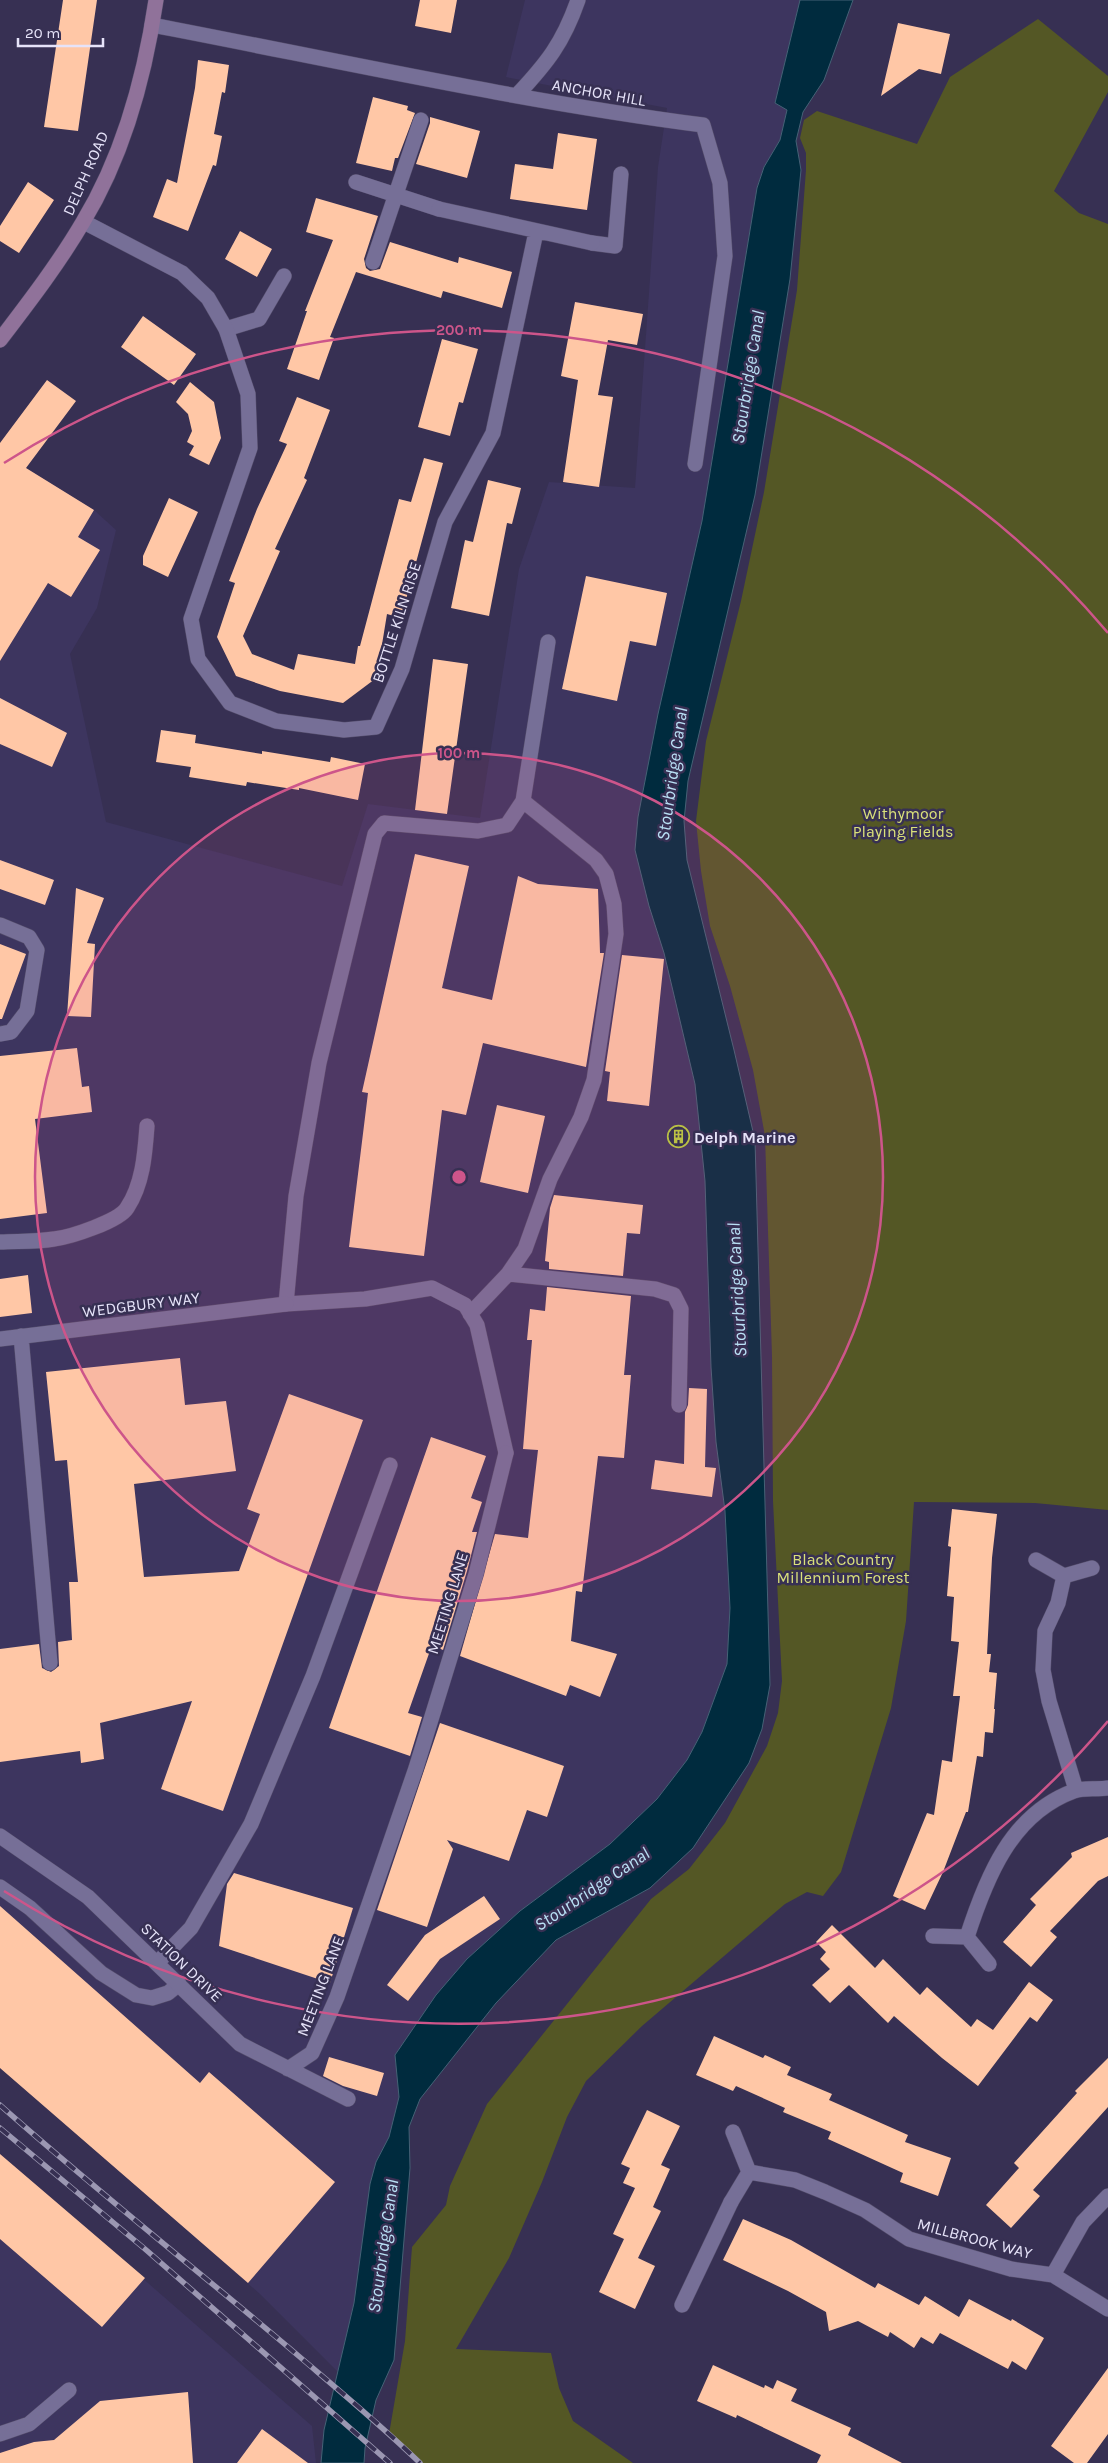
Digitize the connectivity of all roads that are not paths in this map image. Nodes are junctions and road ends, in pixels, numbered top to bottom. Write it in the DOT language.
graph roads {
  1 [pos="156,0"];
  2 [pos="578,0"];
  3 [pos="152,25"];
  4 [pos="516,95"];
  5 [pos="421,120"];
  6 [pos="621,174"];
  7 [pos="356,182"];
  8 [pos="396,196"];
  9 [pos="84,222"];
  10 [pos="536,232"];
  11 [pos="373,262"];
  12 [pos="284,276"];
  13 [pos="226,329"];
  14 [pos="0,340"];
  15 [pos="695,464"];
  16 [pos="548,642"];
  17 [pos="523,801"];
  18 [pos="0,925"];
  19 [pos="0,1034"];
  20 [pos="147,1126"];
  21 [pos="0,1242"];
  22 [pos="508,1274"];
  23 [pos="286,1304"];
  24 [pos="470,1314"];
  25 [pos="21,1336"];
  26 [pos="0,1339"];
  27 [pos="678,1405"];
  28 [pos="390,1465"];
  29 [pos="1036,1560"];
  30 [pos="1092,1568"];
  31 [pos="1064,1576"];
  32 [pos="50,1663"];
  33 [pos="1108,1788"];
  34 [pos="1076,1790"];
  35 [pos="0,1836"];
  36 [pos="0,1888"];
  37 [pos="933,1936"];
  38 [pos="967,1937"];
  39 [pos="158,1963"];
  40 [pos="989,1964"];
  41 [pos="179,1984"];
  42 [pos="288,2069"];
  43 [pos="348,2099"];
  44 [pos="734,2132"];
  45 [pos="749,2172"];
  46 [pos="1108,2196"];
  47 [pos="1053,2275"];
  48 [pos="682,2305"];
  49 [pos="1108,2309"];
  50 [pos="70,2390"];
  51 [pos="0,2434"];
  1 -- 3 [label="main road, DELPH ROAD"];
  2 -- 4 [label="street"];
  3 -- 4 [label="street, ANCHOR HILL"];
  3 -- 9 [label="main road, DELPH ROAD"];
  4 -- 15 [label="street, ANCHOR HILL"];
  5 -- 8 [label="street"];
  6 -- 10 [label="street"];
  7 -- 8 [label="street"];
  8 -- 10 [label="street"];
  8 -- 11 [label="street"];
  9 -- 13 [label="street, BOTTLE KILN RISE"];
  9 -- 14 [label="main road, DELPH ROAD"];
  10 -- 13 [label="street, BOTTLE KILN RISE"];
  12 -- 13 [label="street"];
  16 -- 17 [label="street"];
  17 -- 22 [label="street"];
  17 -- 23 [label="street"];
  18 -- 19 [label="street"];
  20 -- 21 [label="street"];
  22 -- 24 [label="street"];
  22 -- 27 [label="street"];
  23 -- 24 [label="street, MEETING LANE"];
  23 -- 25 [label="street, WEDGBURY WAY"];
  24 -- 42 [label="street, MEETING LANE"];
  25 -- 26 [label="street, WEDGBURY WAY"];
  25 -- 32 [label="street"];
  28 -- 39 [label="street"];
  29 -- 31 [label="street"];
  30 -- 31 [label="street"];
  31 -- 34 [label="street"];
  33 -- 34 [label="street"];
  34 -- 38 [label="street"];
  35 -- 39 [label="street, STATION DRIVE"];
  36 -- 41 [label="street"];
  37 -- 38 [label="street"];
  38 -- 40 [label="street"];
  39 -- 41 [label="street, STATION DRIVE"];
  41 -- 42 [label="street, STATION DRIVE"];
  42 -- 43 [label="street, STATION DRIVE"];
  44 -- 45 [label="street"];
  45 -- 47 [label="street, MILLBROOK WAY"];
  45 -- 48 [label="street"];
  46 -- 47 [label="street"];
  47 -- 49 [label="street, MILLBROOK WAY"];
  50 -- 51 [label="street"];
}
